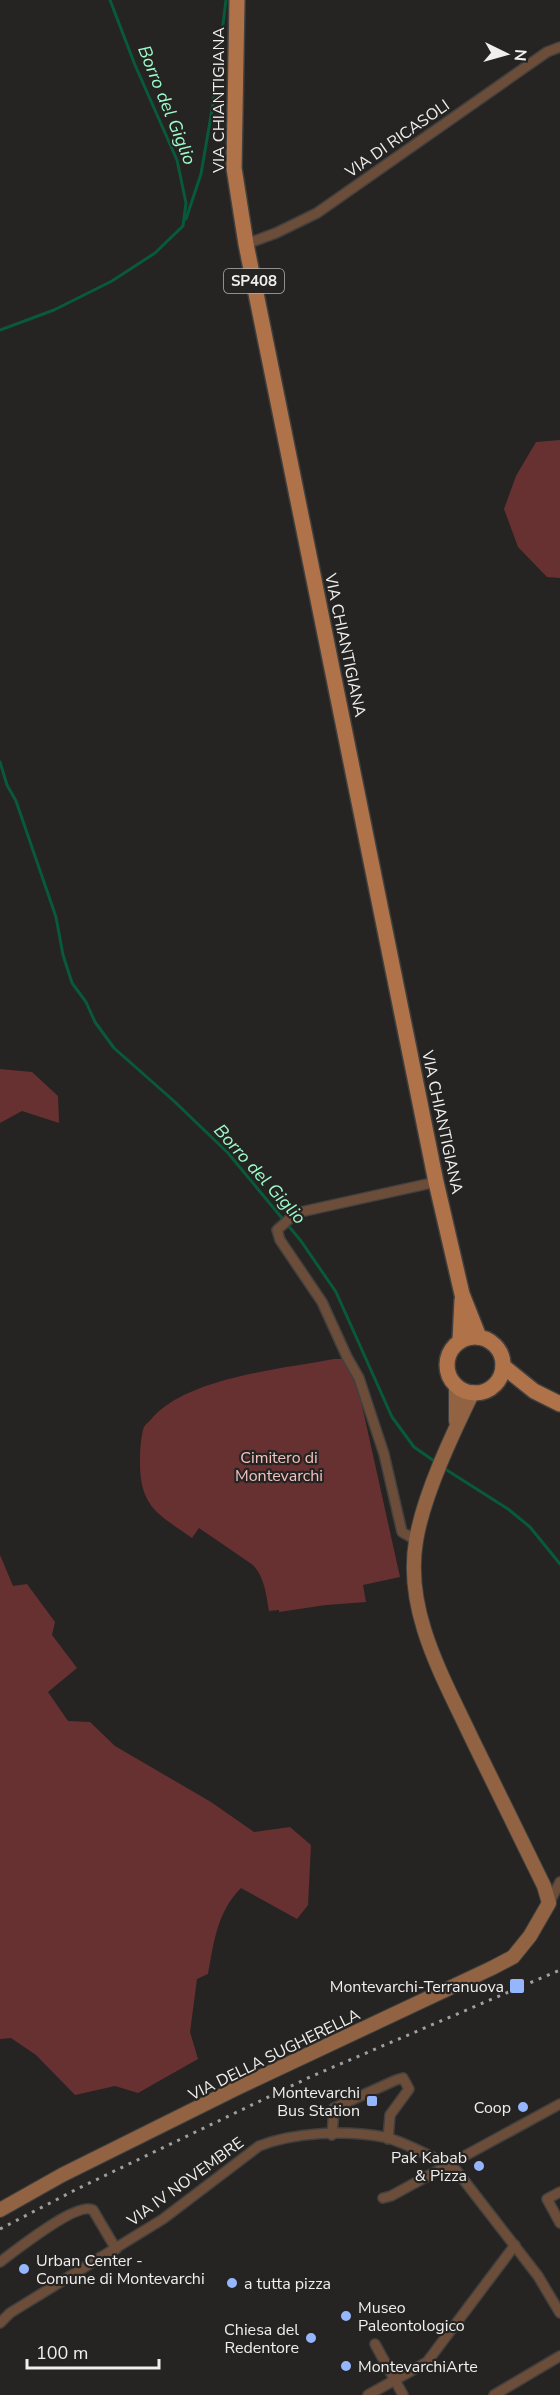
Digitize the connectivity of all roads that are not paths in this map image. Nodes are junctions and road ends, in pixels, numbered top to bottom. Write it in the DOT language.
graph roads {
  1 [pos="237,0"];
  2 [pos="560,47"];
  3 [pos="246,244"];
  4 [pos="436,1182"];
  5 [pos="462,1294"];
  6 [pos="479,1337"];
  7 [pos="460,1341"];
  8 [pos="503,1366"];
  9 [pos="456,1385"];
  10 [pos="494,1385"];
  11 [pos="534,1391"];
  12 [pos="473,1392"];
  13 [pos="560,1404"];
  14 [pos="456,1426"];
  15 [pos="416,1540"];
  16 [pos="560,1882"];
  17 [pos="549,1903"];
  18 [pos="560,2104"];
  19 [pos="332,2134"];
  20 [pos="388,2139"];
  21 [pos="447,2164"];
  22 [pos="560,2192"];
  23 [pos="383,2198"];
  24 [pos="0,2210"];
  25 [pos="560,2223"];
  26 [pos="515,2246"];
  27 [pos="116,2248"];
  28 [pos="0,2262"];
  29 [pos="560,2313"];
  30 [pos="0,2323"];
  31 [pos="375,2344"];
  32 [pos="560,2356"];
  33 [pos="393,2380"];
  34 [pos="368,2395"];
  35 [pos="403,2395"];
  36 [pos="494,2395"];
  1 -- 3 [label="main road, VIA CHIANTIGIANA / SP408"];
  2 -- 3 [label="street, VIA DI RICASOLI"];
  3 -- 4 [label="main road, VIA CHIANTIGIANA / SP408"];
  4 -- 5 [label="main road, VIA CHIANTIGIANA"];
  4 -- 15 [label="street"];
  5 -- 6 [label="main road, VIA CHIANTIGIANA"];
  5 -- 7 [label="main road, VIA CHIANTIGIANA"];
  6 -- 7 [label="main road"];
  6 -- 8 [label="main road, VIA CHIANTIGIANA"];
  7 -- 9 [label="main road, VIA CHIANTIGIANA"];
  8 -- 10 [label="main road"];
  8 -- 11 [label="main road, VIA CHIANTIGIANA"];
  9 -- 12 [label="main road"];
  9 -- 14 [label="street"];
  10 -- 11 [label="main road, VIA CHIANTIGIANA"];
  10 -- 12 [label="main road, VIA CHIANTIGIANA"];
  11 -- 13 [label="main road, VIA CHIANTIGIANA"];
  12 -- 14 [label="street"];
  14 -- 15 [label="street"];
  15 -- 17 [label="street"];
  16 -- 17 [label="street"];
  17 -- 24 [label="street, VIA DELLA SUGHERELLA"];
  18 -- 21 [label="street"];
  19 -- 20 [label="street, VIA IV NOVEMBRE"];
  19 -- 20 [label="street"];
  19 -- 27 [label="street, VIA IV NOVEMBRE"];
  20 -- 21 [label="street, VIA IV NOVEMBRE"];
  21 -- 23 [label="street"];
  21 -- 26 [label="street"];
  22 -- 25 [label="street"];
  26 -- 29 [label="street"];
  26 -- 33 [label="street"];
  27 -- 28 [label="street"];
  27 -- 30 [label="street, VIA IV NOVEMBRE"];
  31 -- 33 [label="street"];
  32 -- 36 [label="street"];
  33 -- 34 [label="street"];
  33 -- 35 [label="street"];
}
